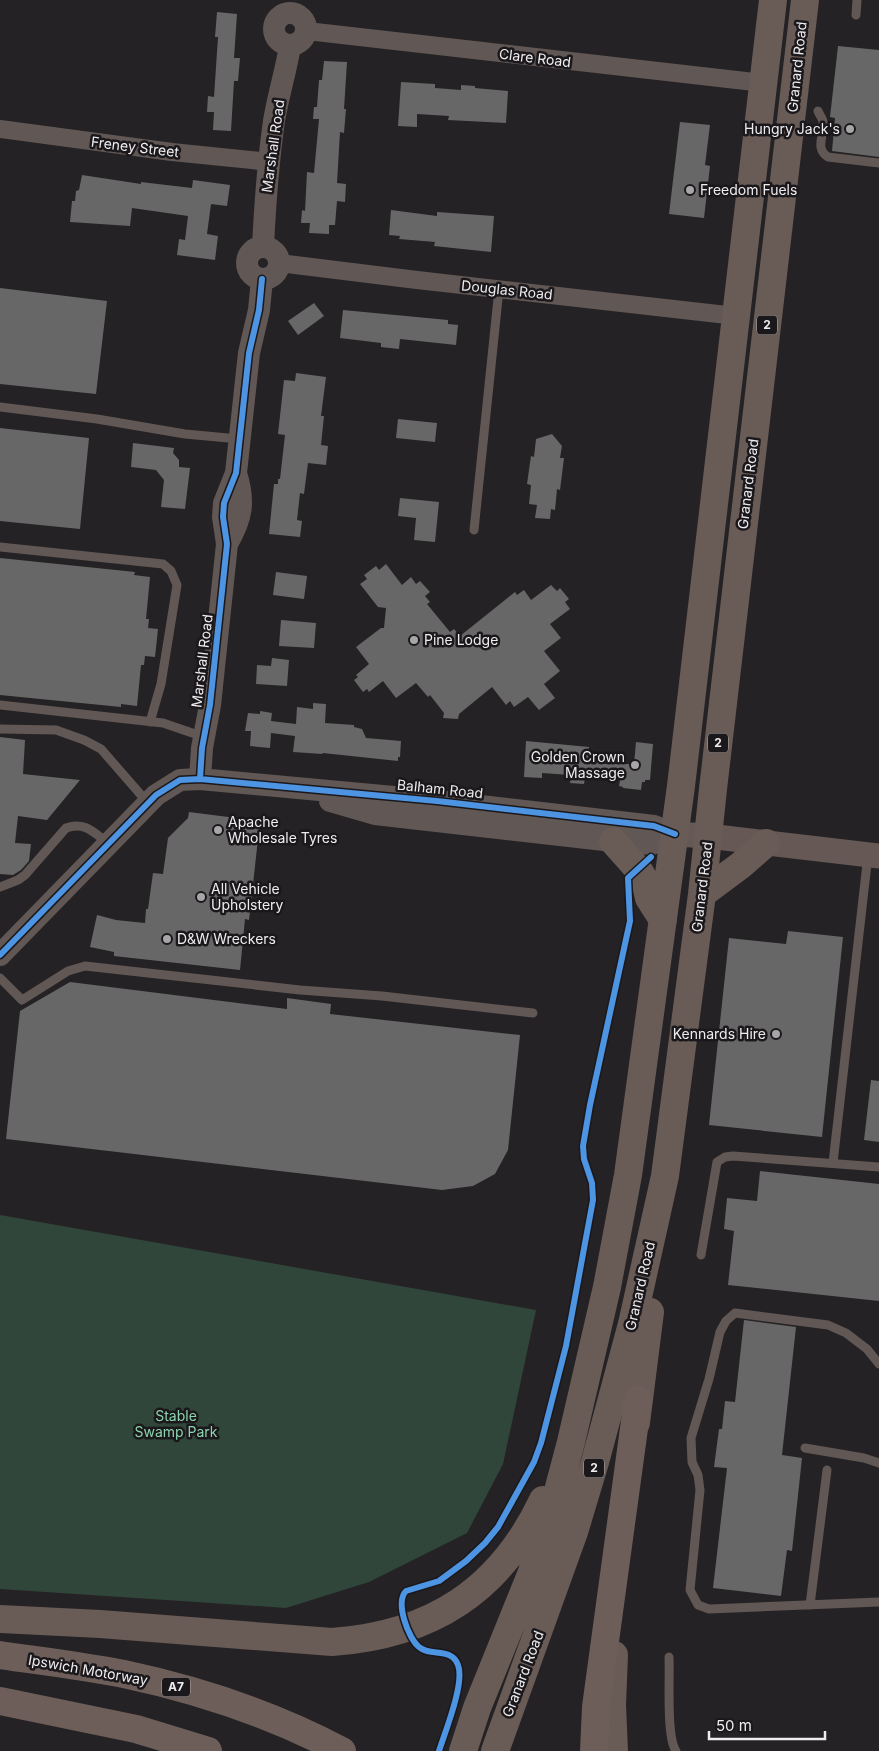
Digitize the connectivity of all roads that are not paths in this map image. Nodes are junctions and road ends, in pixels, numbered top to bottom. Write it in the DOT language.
graph roads {
  1 [pos="773,0"];
  2 [pos="805,0"];
  3 [pos="857,0"];
  4 [pos="290,6"];
  5 [pos="856,15"];
  6 [pos="307,31"];
  7 [pos="290,46"];
  8 [pos="763,83"];
  9 [pos="818,111"];
  10 [pos="0,129"];
  11 [pos="270,162"];
  12 [pos="879,163"];
  13 [pos="263,247"];
  14 [pos="279,263"];
  15 [pos="262,279"];
  16 [pos="499,289"];
  17 [pos="736,316"];
  18 [pos="0,407"];
  19 [pos="239,439"];
  20 [pos="474,530"];
  21 [pos="0,547"];
  22 [pos="0,705"];
  23 [pos="150,722"];
  24 [pos="0,729"];
  25 [pos="204,737"];
  26 [pos="200,779"];
  27 [pos="291,788"];
  28 [pos="148,803"];
  29 [pos="675,834"];
  30 [pos="708,836"];
  31 [pos="613,841"];
  32 [pos="766,843"];
  33 [pos="109,844"];
  34 [pos="873,855"];
  35 [pos="0,887"];
  36 [pos="702,894"];
  37 [pos="663,920"];
  38 [pos="2,951"];
  39 [pos="0,978"];
  40 [pos="533,1013"];
  41 [pos="833,1163"];
  42 [pos="879,1168"];
  43 [pos="666,1176"];
  44 [pos="701,1255"];
  45 [pos="879,1364"];
  46 [pos="638,1399"];
  47 [pos="581,1403"];
  48 [pos="805,1448"];
  49 [pos="879,1463"];
  50 [pos="827,1470"];
  51 [pos="879,1602"];
  52 [pos="810,1605"];
  53 [pos="0,1619"];
  54 [pos="0,1654"];
  55 [pos="670,1657"];
  56 [pos="0,1702"];
  57 [pos="208,1751"];
  58 [pos="342,1751"];
  59 [pos="463,1751"];
  60 [pos="495,1751"];
  61 [pos="594,1751"];
  62 [pos="614,1751"];
  63 [pos="676,1751"];
  1 -- 8 [label="highway, 2"];
  2 -- 30 [label="highway, Granard Road / 2"];
  3 -- 5 [label="lane"];
  4 -- 6 [label="street"];
  4 -- 7 [label="street"];
  6 -- 7 [label="street"];
  6 -- 8 [label="street, Clare Road"];
  7 -- 11 [label="street, Marshall Road"];
  8 -- 17 [label="highway, 2"];
  9 -- 12 [label="lane"];
  10 -- 11 [label="street, Freney Street"];
  11 -- 13 [label="street, Marshall Road"];
  13 -- 14 [label="street"];
  13 -- 15 [label="street"];
  14 -- 15 [label="street"];
  14 -- 16 [label="street, Douglas Road"];
  15 -- 19 [label="street, Marshall Road"];
  16 -- 17 [label="street, Douglas Road"];
  16 -- 20 [label="lane"];
  17 -- 29 [label="highway, 2"];
  18 -- 19 [label="lane"];
  19 -- 25 [label="street, Marshall Road"];
  21 -- 23 [label="lane"];
  22 -- 23 [label="lane"];
  23 -- 25 [label="lane"];
  24 -- 28 [label="lane"];
  25 -- 26 [label="street, Marshall Road"];
  26 -- 27 [label="street, Balham Road"];
  26 -- 28 [label="street"];
  27 -- 29 [label="street, Balham Road"];
  27 -- 31 [label="street, Balham Road"];
  28 -- 33 [label="street"];
  29 -- 30 [label="main road, Balham Road"];
  29 -- 31 [label="street, Balham Road"];
  29 -- 37 [label="highway, 2"];
  30 -- 32 [label="main road, Balham Road"];
  30 -- 36 [label="highway, Granard Road / 2"];
  31 -- 37 [label="highway"];
  32 -- 34 [label="main road, Balham Road"];
  32 -- 36 [label="highway"];
  33 -- 35 [label="lane"];
  33 -- 38 [label="street"];
  34 -- 41 [label="lane"];
  36 -- 43 [label="highway, Granard Road / 2"];
  37 -- 47 [label="highway, 2"];
  39 -- 40 [label="lane"];
  41 -- 42 [label="lane"];
  41 -- 44 [label="lane"];
  43 -- 46 [label="highway"];
  43 -- 60 [label="highway, Granard Road / 2"];
  45 -- 52 [label="lane"];
  46 -- 61 [label="highway"];
  46 -- 62 [label="highway"];
  47 -- 53 [label="highway"];
  47 -- 59 [label="highway, 2"];
  48 -- 49 [label="lane"];
  50 -- 52 [label="lane"];
  51 -- 52 [label="lane"];
  54 -- 58 [label="highway, Ipswich Motorway / A7"];
  55 -- 63 [label="lane"];
  56 -- 57 [label="highway"];
}
